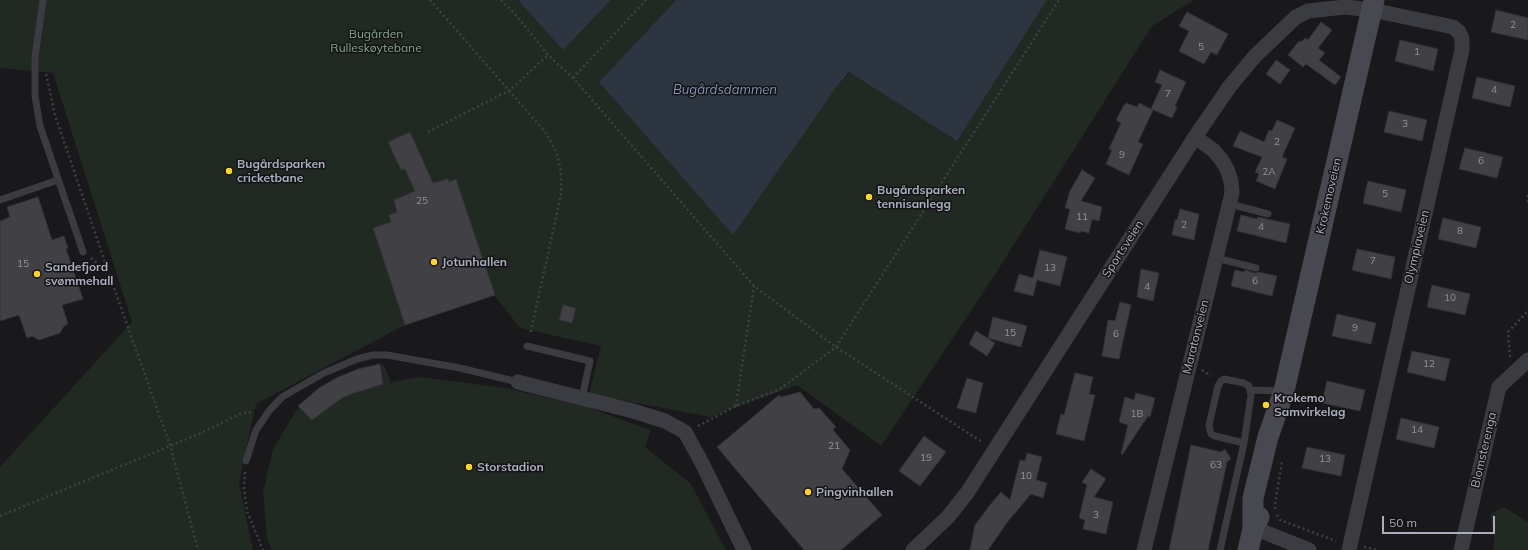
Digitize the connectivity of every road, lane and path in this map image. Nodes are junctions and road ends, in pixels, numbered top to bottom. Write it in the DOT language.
graph roads {
  1 [pos="43,0"];
  2 [pos="430,0"];
  3 [pos="501,0"];
  4 [pos="646,0"];
  5 [pos="1058,0"];
  6 [pos="1373,5"];
  7 [pos="548,55"];
  8 [pos="35,58"];
  9 [pos="574,78"];
  10 [pos="510,90"];
  11 [pos="428,132"];
  12 [pos="1195,137"];
  13 [pos="58,180"];
  14 [pos="1528,195"];
  15 [pos="0,200"];
  16 [pos="1528,202"];
  17 [pos="1230,204"];
  18 [pos="1268,214"];
  19 [pos="83,252"];
  20 [pos="1216,258"];
  21 [pos="1256,268"];
  22 [pos="108,271"];
  23 [pos="754,286"];
  24 [pos="1528,309"];
  25 [pos="527,346"];
  26 [pos="836,347"];
  27 [pos="1528,361"];
  28 [pos="1512,375"];
  29 [pos="518,382"];
  30 [pos="1251,390"];
  31 [pos="1284,391"];
  32 [pos="582,398"];
  33 [pos="736,406"];
  34 [pos="269,411"];
  35 [pos="685,432"];
  36 [pos="1244,443"];
  37 [pos="170,445"];
  38 [pos="994,450"];
  39 [pos="246,461"];
  40 [pos="1275,504"];
  41 [pos="0,516"];
  42 [pos="1253,530"];
  43 [pos="923,547"];
  44 [pos="1350,547"];
  45 [pos="198,550"];
  46 [pos="263,550"];
  47 [pos="744,550"];
  48 [pos="1144,550"];
  49 [pos="1220,550"];
  50 [pos="1248,550"];
  51 [pos="1309,550"];
  52 [pos="1377,550"];
  53 [pos="1461,550"];
  1 -- 8 [label="lane"];
  2 -- 10 [label="path"];
  3 -- 7 [label="path"];
  4 -- 9 [label="path"];
  5 -- 26 [label="path"];
  6 -- 12 [label="street, Sportsveien"];
  6 -- 31 [label="main road, Krokemoveien"];
  6 -- 44 [label="street, Olympiaveien"];
  7 -- 9 [label="path"];
  7 -- 10 [label="path"];
  8 -- 13 [label="lane"];
  8 -- 22 [label="path"];
  9 -- 23 [label="path"];
  10 -- 11 [label="path"];
  10 -- 25 [label="path"];
  12 -- 17 [label="street, Maratonveien"];
  12 -- 38 [label="street, Sportsveien"];
  13 -- 15 [label="lane"];
  13 -- 19 [label="lane"];
  14 -- 16 [label="path"];
  17 -- 18 [label="lane"];
  17 -- 20 [label="street, Maratonveien"];
  19 -- 22 [label="path"];
  20 -- 21 [label="lane"];
  20 -- 48 [label="street, Maratonveien"];
  22 -- 37 [label="path"];
  23 -- 26 [label="path"];
  23 -- 33 [label="path"];
  24 -- 28 [label="path"];
  25 -- 32 [label="lane"];
  26 -- 33 [label="path"];
  26 -- 38 [label="path"];
  27 -- 28 [label="street, Blomsterenga"];
  28 -- 53 [label="street, Blomsterenga"];
  29 -- 32 [label="street"];
  29 -- 34 [label="lane"];
  30 -- 31 [label="lane"];
  30 -- 36 [label="lane"];
  30 -- 36 [label="lane"];
  31 -- 42 [label="main road, Krokemoveien"];
  32 -- 35 [label="street"];
  33 -- 35 [label="path"];
  34 -- 37 [label="path"];
  34 -- 39 [label="lane"];
  35 -- 47 [label="street"];
  36 -- 49 [label="lane"];
  37 -- 41 [label="path"];
  37 -- 45 [label="path"];
  38 -- 43 [label="street, Sportsveien"];
  39 -- 46 [label="path"];
  40 -- 44 [label="path"];
  42 -- 50 [label="main road, Krokemoveien"];
  42 -- 51 [label="street"];
  44 -- 52 [label="path"];
}
